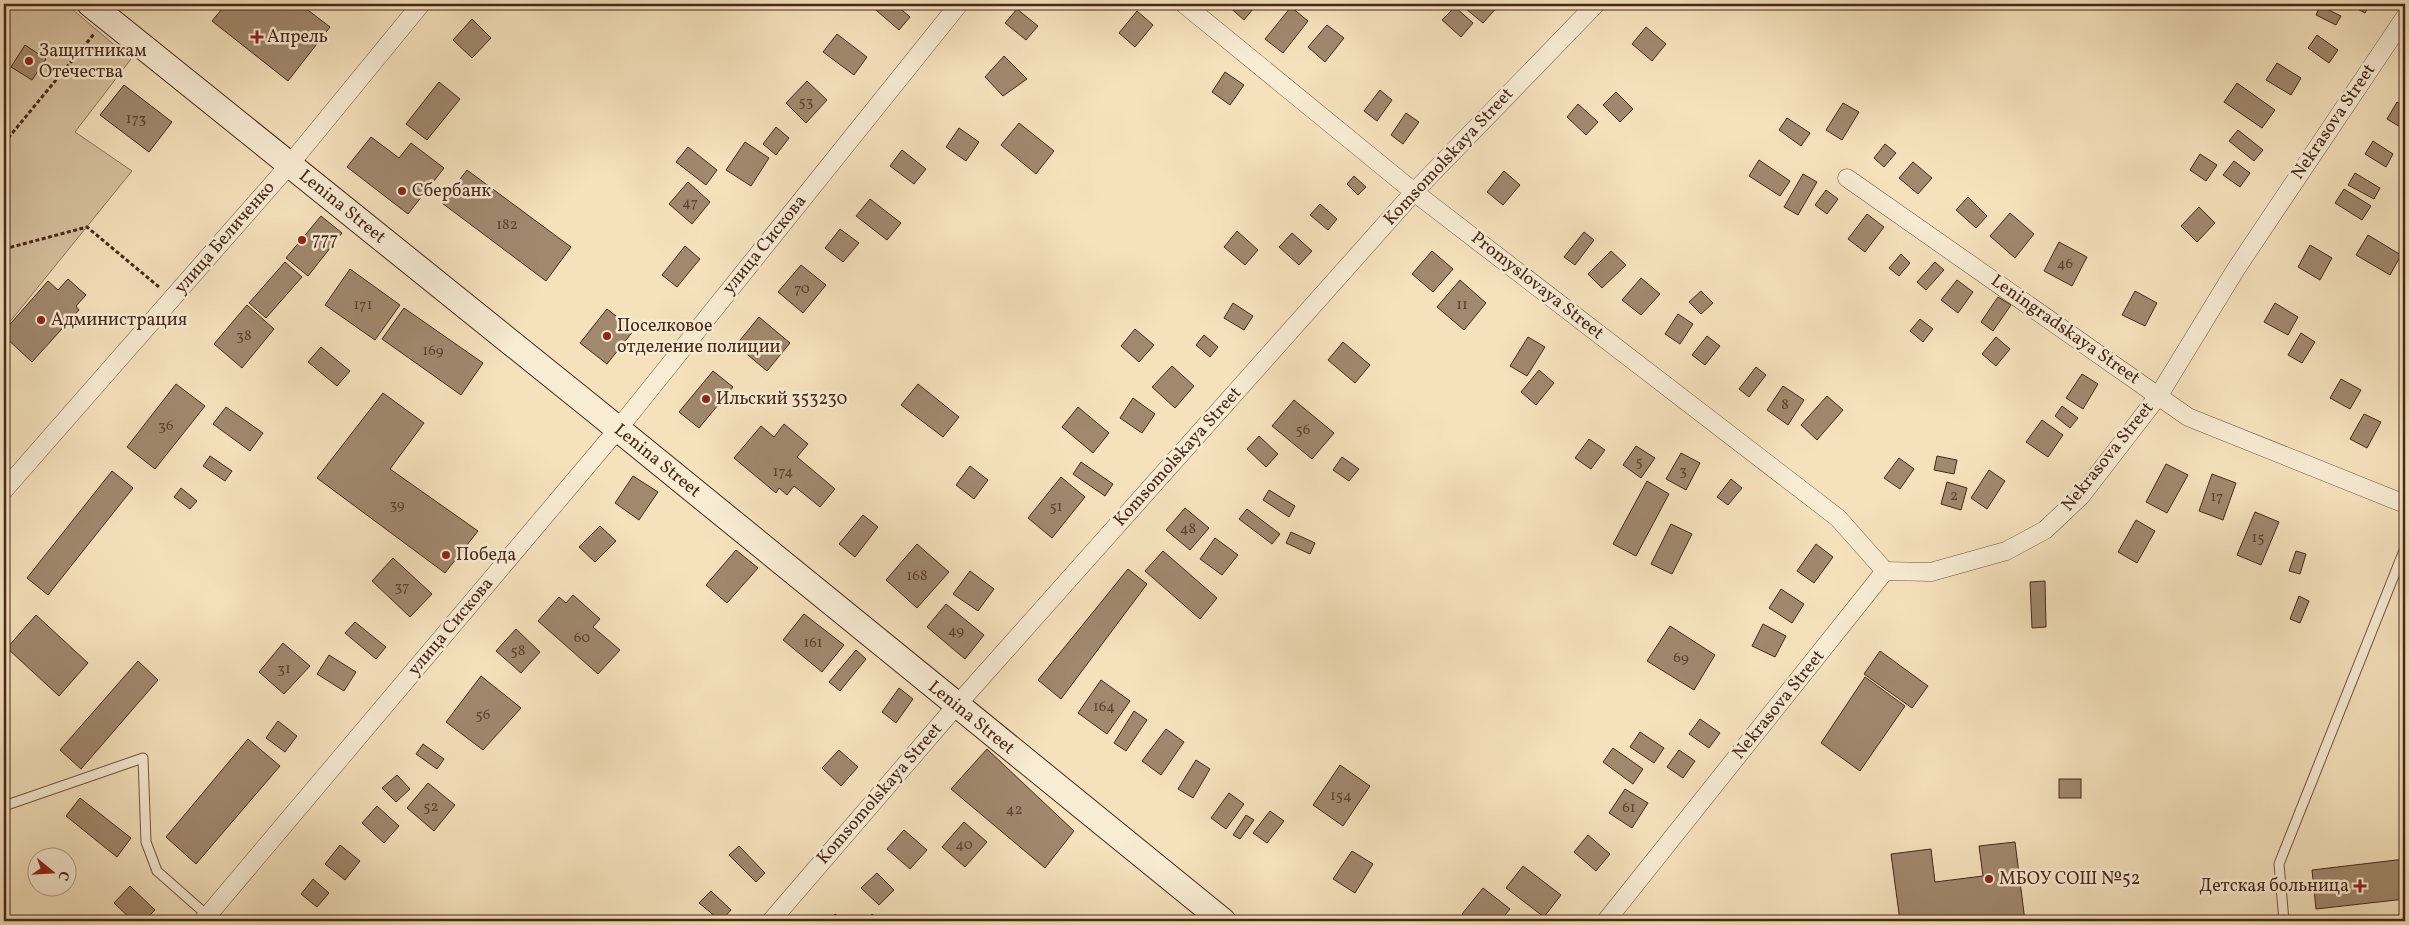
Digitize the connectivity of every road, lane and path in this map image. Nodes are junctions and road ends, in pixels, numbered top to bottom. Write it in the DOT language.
graph roads {
  1 [pos="421,4"];
  2 [pos="960,4"];
  3 [pos="1184,4"];
  4 [pos="1596,4"];
  5 [pos="99,11"];
  6 [pos="2405,17"];
  7 [pos="4,143"];
  8 [pos="290,164"];
  9 [pos="1847,178"];
  10 [pos="1414,192"];
  11 [pos="4,249"];
  12 [pos="172,298"];
  13 [pos="2159,395"];
  14 [pos="618,429"];
  15 [pos="4,490"];
  16 [pos="2405,504"];
  17 [pos="2405,548"];
  18 [pos="1885,572"];
  19 [pos="956,706"];
  20 [pos="4,806"];
  21 [pos="205,918"];
  22 [pos="771,921"];
  23 [pos="1223,921"];
  24 [pos="1606,921"];
  25 [pos="2284,921"];
  1 -- 8 [label="street, улица Беличенко"];
  2 -- 14 [label="street, улица Сискова"];
  3 -- 10 [label="street, Promyslovaya Street"];
  4 -- 10 [label="street, Komsomolskaya Street"];
  5 -- 7 [label="path"];
  5 -- 8 [label="street, Lenina Street"];
  6 -- 13 [label="street, Nekrasova Street"];
  8 -- 12 [label="street, улица Беличенко"];
  8 -- 14 [label="street, Lenina Street"];
  9 -- 13 [label="street, Leningradskaya Street"];
  10 -- 18 [label="street, Promyslovaya Street"];
  10 -- 19 [label="street, Komsomolskaya Street"];
  11 -- 12 [label="path"];
  12 -- 15 [label="street, улица Беличенко"];
  13 -- 16 [label="street, Leningradskaya Street"];
  13 -- 18 [label="street, Nekrasova Street"];
  14 -- 19 [label="street, Lenina Street"];
  14 -- 21 [label="street, улица Сискова"];
  17 -- 25 [label="lane"];
  18 -- 24 [label="street, Nekrasova Street"];
  19 -- 22 [label="street, Komsomolskaya Street"];
  19 -- 23 [label="street, Lenina Street"];
  20 -- 21 [label="lane"];
}
